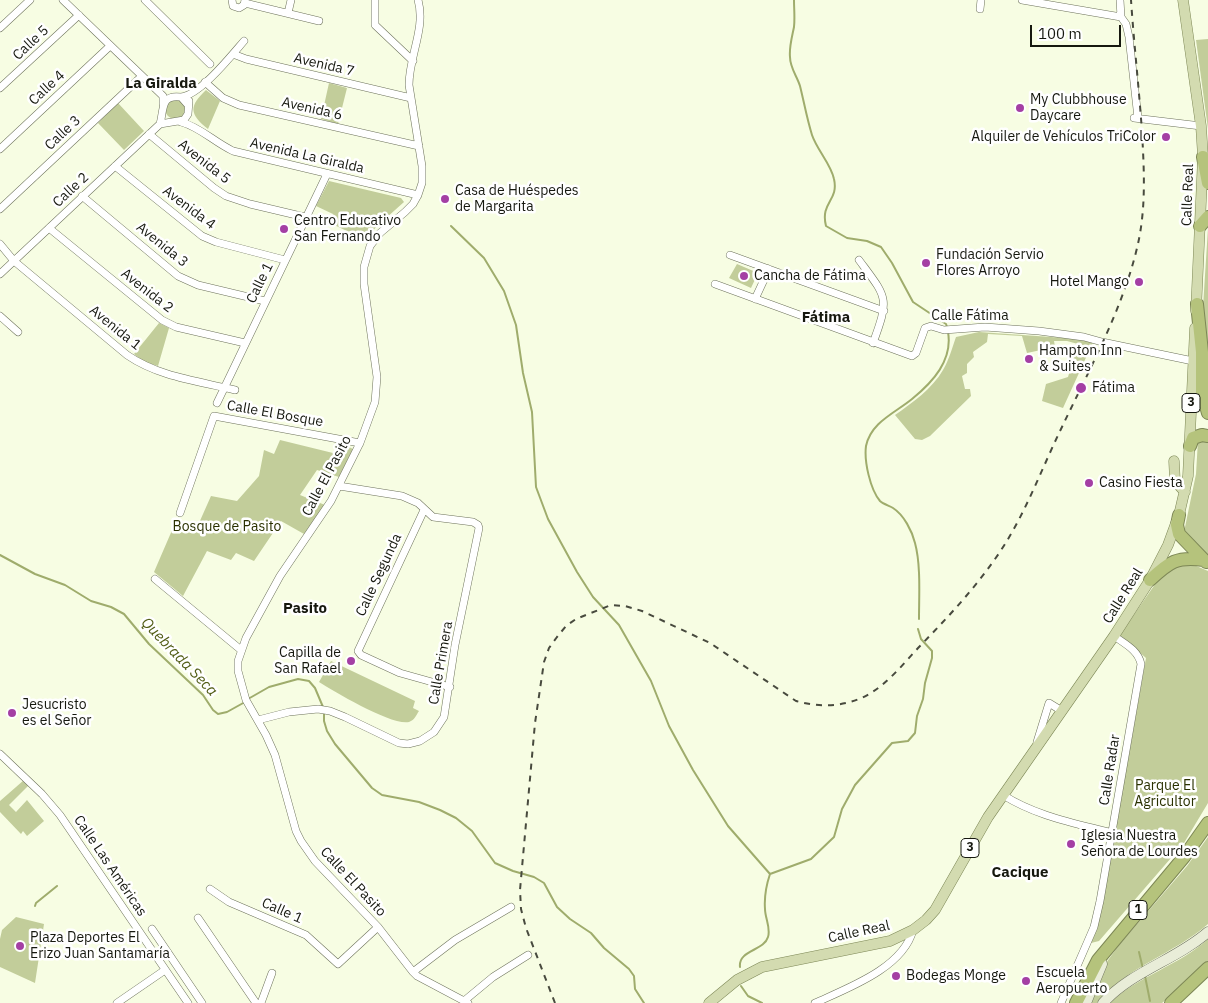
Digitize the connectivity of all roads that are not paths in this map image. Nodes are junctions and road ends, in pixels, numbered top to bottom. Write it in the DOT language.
graph roads {
  1 [pos="30,0"];
  2 [pos="63,0"];
  3 [pos="145,0"];
  4 [pos="232,0"];
  5 [pos="291,0"];
  6 [pos="375,0"];
  7 [pos="418,0"];
  8 [pos="982,0"];
  9 [pos="1022,0"];
  10 [pos="1120,0"];
  11 [pos="1183,0"];
  12 [pos="245,2"];
  13 [pos="980,9"];
  14 [pos="288,13"];
  15 [pos="79,15"];
  16 [pos="1121,17"];
  17 [pos="318,20"];
  18 [pos="0,28"];
  19 [pos="244,41"];
  20 [pos="110,46"];
  21 [pos="233,54"];
  22 [pos="413,61"];
  23 [pos="210,64"];
  24 [pos="142,76"];
  25 [pos="205,82"];
  26 [pos="0,88"];
  27 [pos="163,96"];
  28 [pos="190,96"];
  29 [pos="172,97"];
  30 [pos="181,97"];
  31 [pos="411,98"];
  32 [pos="188,105"];
  33 [pos="163,109"];
  34 [pos="188,114"];
  35 [pos="177,122"];
  36 [pos="160,124"];
  37 [pos="1201,126"];
  38 [pos="195,127"];
  39 [pos="149,134"];
  40 [pos="419,146"];
  41 [pos="0,149"];
  42 [pos="1203,157"];
  43 [pos="115,166"];
  44 [pos="327,174"];
  45 [pos="1208,183"];
  46 [pos="418,195"];
  47 [pos="82,196"];
  48 [pos="0,209"];
  49 [pos="305,217"];
  50 [pos="1204,222"];
  51 [pos="49,228"];
  52 [pos="0,244"];
  53 [pos="730,255"];
  54 [pos="285,260"];
  55 [pos="859,260"];
  56 [pos="14,261"];
  57 [pos="768,269"];
  58 [pos="0,274"];
  59 [pos="715,284"];
  60 [pos="755,299"];
  61 [pos="265,301"];
  62 [pos="1197,304"];
  63 [pos="884,311"];
  64 [pos="0,316"];
  65 [pos="18,332"];
  66 [pos="244,343"];
  67 [pos="873,343"];
  68 [pos="1193,361"];
  69 [pos="224,388"];
  70 [pos="235,390"];
  71 [pos="216,403"];
  72 [pos="1208,413"];
  73 [pos="1208,436"];
  74 [pos="360,443"];
  75 [pos="1190,446"];
  76 [pos="1174,461"];
  77 [pos="339,486"];
  78 [pos="1185,492"];
  79 [pos="424,510"];
  80 [pos="180,513"];
  81 [pos="1179,515"];
  82 [pos="1206,562"];
  83 [pos="155,579"];
  84 [pos="1150,580"];
  85 [pos="1114,636"];
  86 [pos="241,650"];
  87 [pos="450,687"];
  88 [pos="1062,711"];
  89 [pos="258,720"];
  90 [pos="1036,747"];
  91 [pos="0,754"];
  92 [pos="1003,795"];
  93 [pos="1208,822"];
  94 [pos="1112,833"];
  95 [pos="210,889"];
  96 [pos="512,907"];
  97 [pos="198,918"];
  98 [pos="378,927"];
  99 [pos="152,929"];
  100 [pos="913,930"];
  101 [pos="1208,932"];
  102 [pos="1113,940"];
  103 [pos="890,941"];
  104 [pos="528,955"];
  105 [pos="898,956"];
  106 [pos="1208,968"];
  107 [pos="165,970"];
  108 [pos="413,972"];
  109 [pos="272,973"];
  110 [pos="187,982"];
  111 [pos="177,988"];
  112 [pos="466,1002"];
  113 [pos="117,1003"];
  114 [pos="188,1003"];
  115 [pos="202,1003"];
  116 [pos="256,1003"];
  117 [pos="261,1003"];
  118 [pos="709,1003"];
  119 [pos="815,1003"];
  120 [pos="1061,1003"];
  121 [pos="1076,1003"];
  122 [pos="1086,1003"];
  123 [pos="1103,1003"];
  124 [pos="1171,1003"];
  1 -- 18 [label="street"];
  2 -- 15 [label="street"];
  3 -- 23 [label="street"];
  4 -- 12 [label="street"];
  5 -- 14 [label="street"];
  6 -- 22 [label="street"];
  7 -- 22 [label="street, Calle El Pasito"];
  8 -- 13 [label="street"];
  9 -- 16 [label="street"];
  10 -- 16 [label="street"];
  11 -- 37 [label="main road, Calle Real / 3"];
  12 -- 14 [label="street"];
  14 -- 17 [label="street"];
  15 -- 20 [label="street"];
  15 -- 26 [label="street, Calle 5"];
  16 -- 37 [label="street"];
  19 -- 21 [label="street"];
  20 -- 24 [label="street"];
  20 -- 41 [label="street, Calle 4"];
  21 -- 25 [label="street"];
  21 -- 31 [label="street, Avenida 7"];
  22 -- 31 [label="street, Calle El Pasito"];
  24 -- 27 [label="street"];
  24 -- 48 [label="street, Calle 3"];
  25 -- 28 [label="street"];
  25 -- 40 [label="street, Avenida 6"];
  27 -- 29 [label="street"];
  27 -- 33 [label="street"];
  28 -- 30 [label="street"];
  28 -- 32 [label="street"];
  29 -- 30 [label="street"];
  29 -- 33 [label="street"];
  30 -- 32 [label="street"];
  31 -- 40 [label="street, Calle El Pasito"];
  32 -- 34 [label="street"];
  33 -- 35 [label="street"];
  33 -- 36 [label="street"];
  34 -- 35 [label="street"];
  34 -- 38 [label="street, Avenida La Giralda"];
  35 -- 36 [label="street"];
  35 -- 38 [label="street, Avenida La Giralda"];
  36 -- 39 [label="street, Calle 2"];
  37 -- 42 [label="main road, Calle Real / 3"];
  38 -- 44 [label="street, Avenida La Giralda"];
  39 -- 43 [label="street, Calle 2"];
  39 -- 49 [label="street, Avenida 5"];
  40 -- 46 [label="street, Calle El Pasito"];
  42 -- 45 [label="highway"];
  42 -- 50 [label="main road, Calle Real / 3"];
  43 -- 47 [label="street, Calle 2"];
  43 -- 54 [label="street, Avenida 4"];
  44 -- 46 [label="street, Avenida La Giralda"];
  44 -- 49 [label="street, Calle 1"];
  46 -- 74 [label="street, Calle El Pasito"];
  47 -- 51 [label="street, Calle 2"];
  47 -- 61 [label="street, Avenida 3"];
  49 -- 54 [label="street, Calle 1"];
  50 -- 62 [label="main road, Calle Real / 3"];
  51 -- 56 [label="street, Calle 2"];
  51 -- 66 [label="street, Avenida 2"];
  52 -- 56 [label="street, Avenida 1"];
  53 -- 57 [label="street"];
  54 -- 61 [label="street, Calle 1"];
  55 -- 63 [label="street"];
  56 -- 58 [label="street, Calle 2"];
  56 -- 69 [label="street, Avenida 1"];
  57 -- 60 [label="street"];
  57 -- 63 [label="street"];
  59 -- 60 [label="street, Calle Fátima"];
  60 -- 67 [label="street, Calle Fátima"];
  61 -- 66 [label="street, Calle 1"];
  62 -- 68 [label="main road, Calle Real / 3"];
  62 -- 72 [label="highway"];
  63 -- 67 [label="street"];
  64 -- 65 [label="street"];
  66 -- 69 [label="street, Calle 1"];
  67 -- 68 [label="street, Calle Fátima"];
  68 -- 75 [label="main road, Calle Real / 3"];
  69 -- 70 [label="street, Avenida 1"];
  69 -- 71 [label="street, Calle 1"];
  73 -- 75 [label="highway"];
  74 -- 77 [label="street, Calle El Pasito"];
  74 -- 80 [label="street, Calle El Bosque"];
  75 -- 78 [label="main road, Calle Real / 3"];
  76 -- 78 [label="main road"];
  77 -- 79 [label="street"];
  77 -- 86 [label="street, Calle El Pasito"];
  78 -- 81 [label="main road, Calle Real / 3"];
  79 -- 87 [label="street, Calle Primera"];
  79 -- 87 [label="street, Calle Segunda"];
  81 -- 82 [label="highway"];
  81 -- 84 [label="main road, Calle Real / 3"];
  82 -- 84 [label="highway"];
  83 -- 86 [label="street"];
  84 -- 85 [label="main road, Calle Real / 3"];
  85 -- 88 [label="main road, Calle Real / 3"];
  85 -- 94 [label="street, Calle Radar"];
  86 -- 89 [label="street, Calle El Pasito"];
  87 -- 89 [label="street, Calle Primera"];
  88 -- 90 [label="main road, Calle Real / 3"];
  88 -- 90 [label="street"];
  89 -- 98 [label="street, Calle El Pasito"];
  90 -- 92 [label="main road, Calle Real / 3"];
  91 -- 107 [label="street, Calle Las Américas"];
  92 -- 94 [label="street"];
  92 -- 100 [label="main road, Calle Real / 3"];
  93 -- 102 [label="highway, 1"];
  94 -- 120 [label="street, Calle Radar"];
  95 -- 98 [label="street, Calle 1"];
  96 -- 108 [label="street"];
  97 -- 116 [label="street"];
  98 -- 108 [label="street, Calle El Pasito"];
  99 -- 110 [label="street, Calle Las Américas"];
  100 -- 103 [label="main road, Calle Real / 3"];
  100 -- 105 [label="street"];
  101 -- 123 [label="street"];
  102 -- 121 [label="highway, 1"];
  102 -- 122 [label="street"];
  103 -- 105 [label="street"];
  103 -- 118 [label="main road, Calle Real / 3"];
  104 -- 112 [label="street"];
  105 -- 119 [label="street"];
  106 -- 124 [label="highway"];
  107 -- 111 [label="street, Calle Las Américas"];
  107 -- 113 [label="street"];
  108 -- 112 [label="street, Calle El Pasito"];
  109 -- 117 [label="street"];
  110 -- 111 [label="street"];
  110 -- 115 [label="street, Calle Las Américas"];
  111 -- 114 [label="street, Calle Las Américas"];
}
